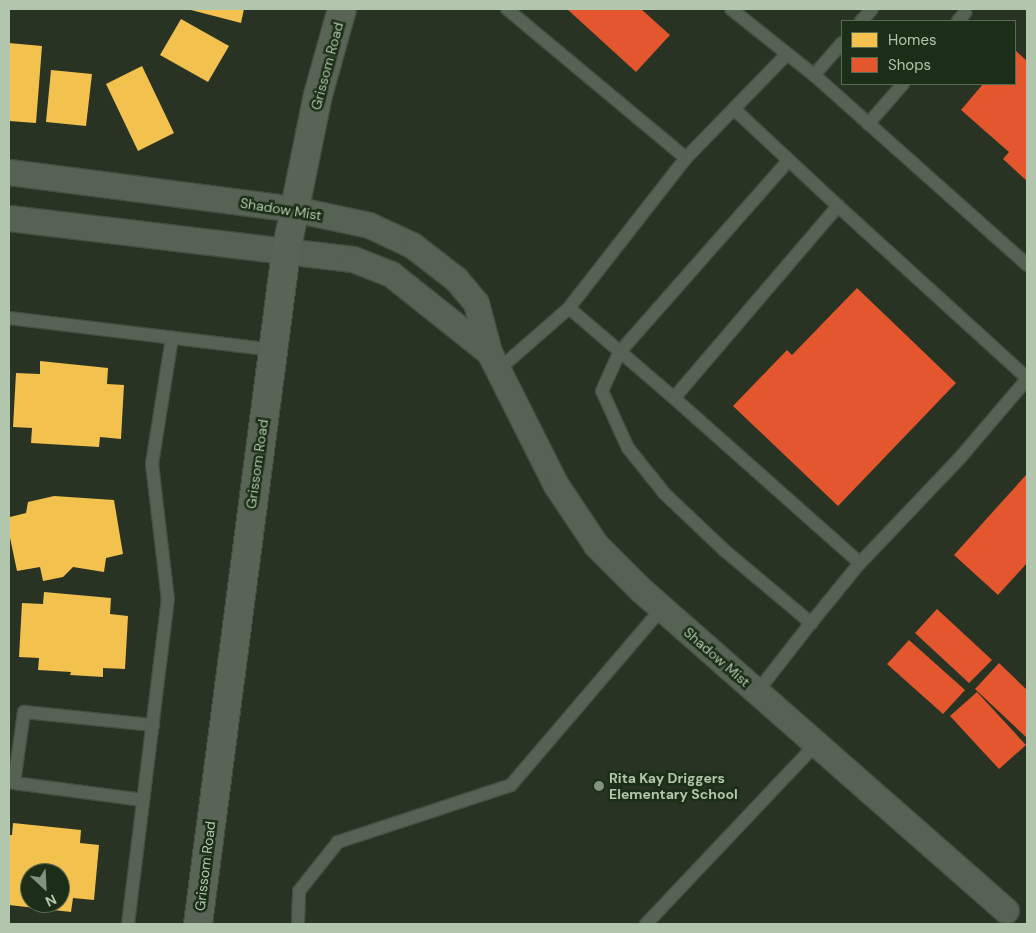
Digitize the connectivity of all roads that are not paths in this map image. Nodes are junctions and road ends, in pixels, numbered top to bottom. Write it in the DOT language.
graph roads {
  1 [pos="342,9"];
  2 [pos="507,9"];
  3 [pos="731,9"];
  4 [pos="872,9"];
  5 [pos="862,20"];
  6 [pos="841,44"];
  7 [pos="787,54"];
  8 [pos="814,75"];
  9 [pos="902,85"];
  10 [pos="734,109"];
  11 [pos="868,124"];
  12 [pos="686,158"];
  13 [pos="789,160"];
  14 [pos="9,172"];
  15 [pos="838,206"];
  16 [pos="294,209"];
  17 [pos="9,218"];
  18 [pos="286,252"];
  19 [pos="1027,265"];
  20 [pos="569,308"];
  21 [pos="9,318"];
  22 [pos="172,338"];
  23 [pos="272,350"];
  24 [pos="619,353"];
  25 [pos="494,361"];
  26 [pos="1027,379"];
  27 [pos="674,398"];
  28 [pos="860,563"];
  29 [pos="662,608"];
  30 [pos="811,623"];
  31 [pos="757,692"];
  32 [pos="153,725"];
  33 [pos="816,744"];
  34 [pos="143,800"];
  35 [pos="1005,918"];
  36 [pos="128,924"];
  37 [pos="198,924"];
  38 [pos="298,924"];
  39 [pos="646,924"];
  1 -- 16 [label="main road, Grissom Road"];
  2 -- 12 [label="lane"];
  3 -- 7 [label="lane"];
  4 -- 5 [label="lane"];
  6 -- 8 [label="lane"];
  7 -- 8 [label="lane"];
  7 -- 10 [label="lane"];
  8 -- 11 [label="lane"];
  9 -- 11 [label="lane"];
  10 -- 12 [label="lane"];
  10 -- 13 [label="lane"];
  11 -- 19 [label="lane"];
  12 -- 20 [label="lane"];
  13 -- 15 [label="lane"];
  13 -- 24 [label="lane"];
  14 -- 16 [label="street, Shadow Mist"];
  15 -- 26 [label="lane"];
  15 -- 27 [label="lane"];
  16 -- 18 [label="main road, Grissom Road"];
  16 -- 25 [label="street, Shadow Mist"];
  17 -- 18 [label="street, Shadow Mist"];
  18 -- 23 [label="main road, Grissom Road"];
  18 -- 25 [label="street, Shadow Mist"];
  20 -- 24 [label="lane"];
  20 -- 25 [label="lane"];
  21 -- 22 [label="lane"];
  22 -- 23 [label="lane"];
  22 -- 32 [label="lane"];
  23 -- 37 [label="main road, Grissom Road"];
  24 -- 27 [label="lane"];
  24 -- 30 [label="lane"];
  25 -- 29 [label="street, Shadow Mist"];
  26 -- 28 [label="lane"];
  27 -- 28 [label="lane"];
  28 -- 30 [label="lane"];
  29 -- 31 [label="street, Shadow Mist"];
  29 -- 38 [label="lane"];
  30 -- 31 [label="lane"];
  31 -- 33 [label="street, Shadow Mist"];
  32 -- 34 [label="lane"];
  32 -- 34 [label="lane"];
  33 -- 35 [label="street, Shadow Mist"];
  33 -- 39 [label="lane"];
  34 -- 36 [label="lane"];
}
